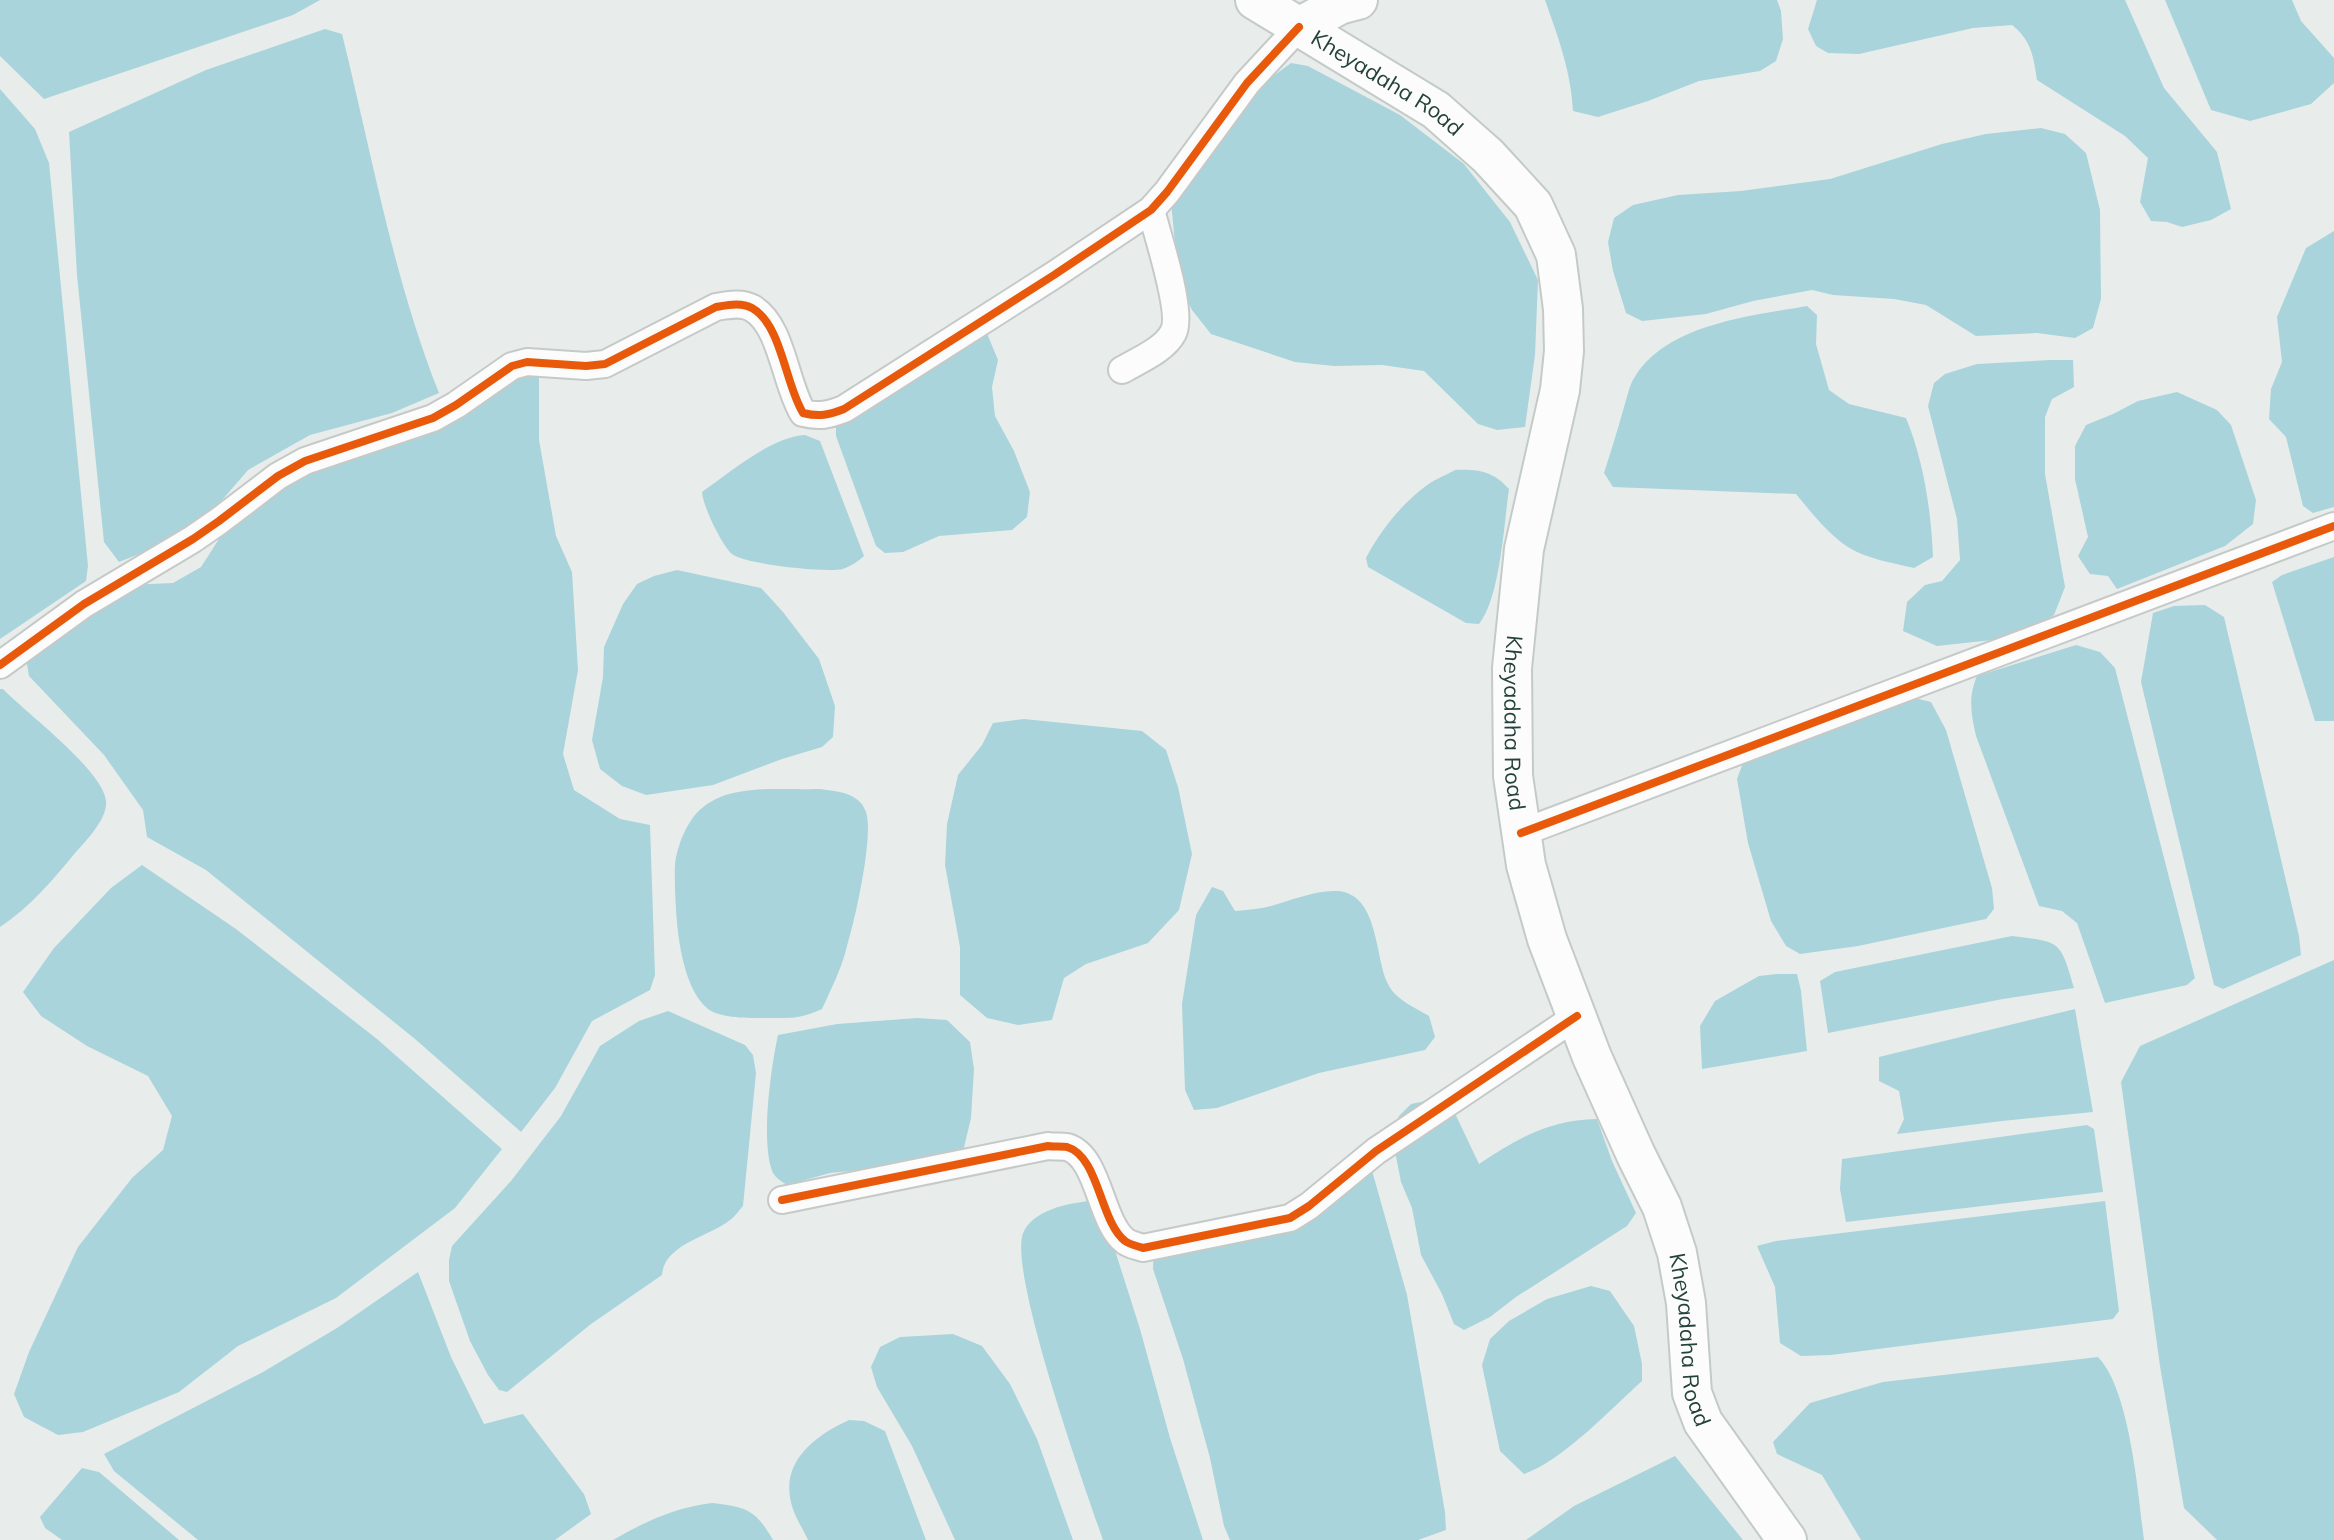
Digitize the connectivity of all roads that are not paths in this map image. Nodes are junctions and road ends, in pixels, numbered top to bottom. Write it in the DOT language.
graph roads {
  1 [pos="1255,0"];
  2 [pos="1358,0"];
  3 [pos="1299,27"];
  4 [pos="1151,210"];
  5 [pos="1122,370"];
  6 [pos="2334,526"];
  7 [pos="0,665"];
  8 [pos="1521,833"];
  9 [pos="1577,1016"];
  10 [pos="782,1200"];
  11 [pos="1787,1540"];
  1 -- 3 [label="main road, Kheyadaha Road"];
  2 -- 3 [label="main road"];
  3 -- 4 [label="street"];
  3 -- 8 [label="main road, Kheyadaha Road"];
  4 -- 5 [label="street"];
  4 -- 7 [label="street"];
  6 -- 8 [label="street"];
  8 -- 9 [label="main road, Kheyadaha Road"];
  9 -- 10 [label="street"];
  9 -- 11 [label="main road, Kheyadaha Road"];
}
